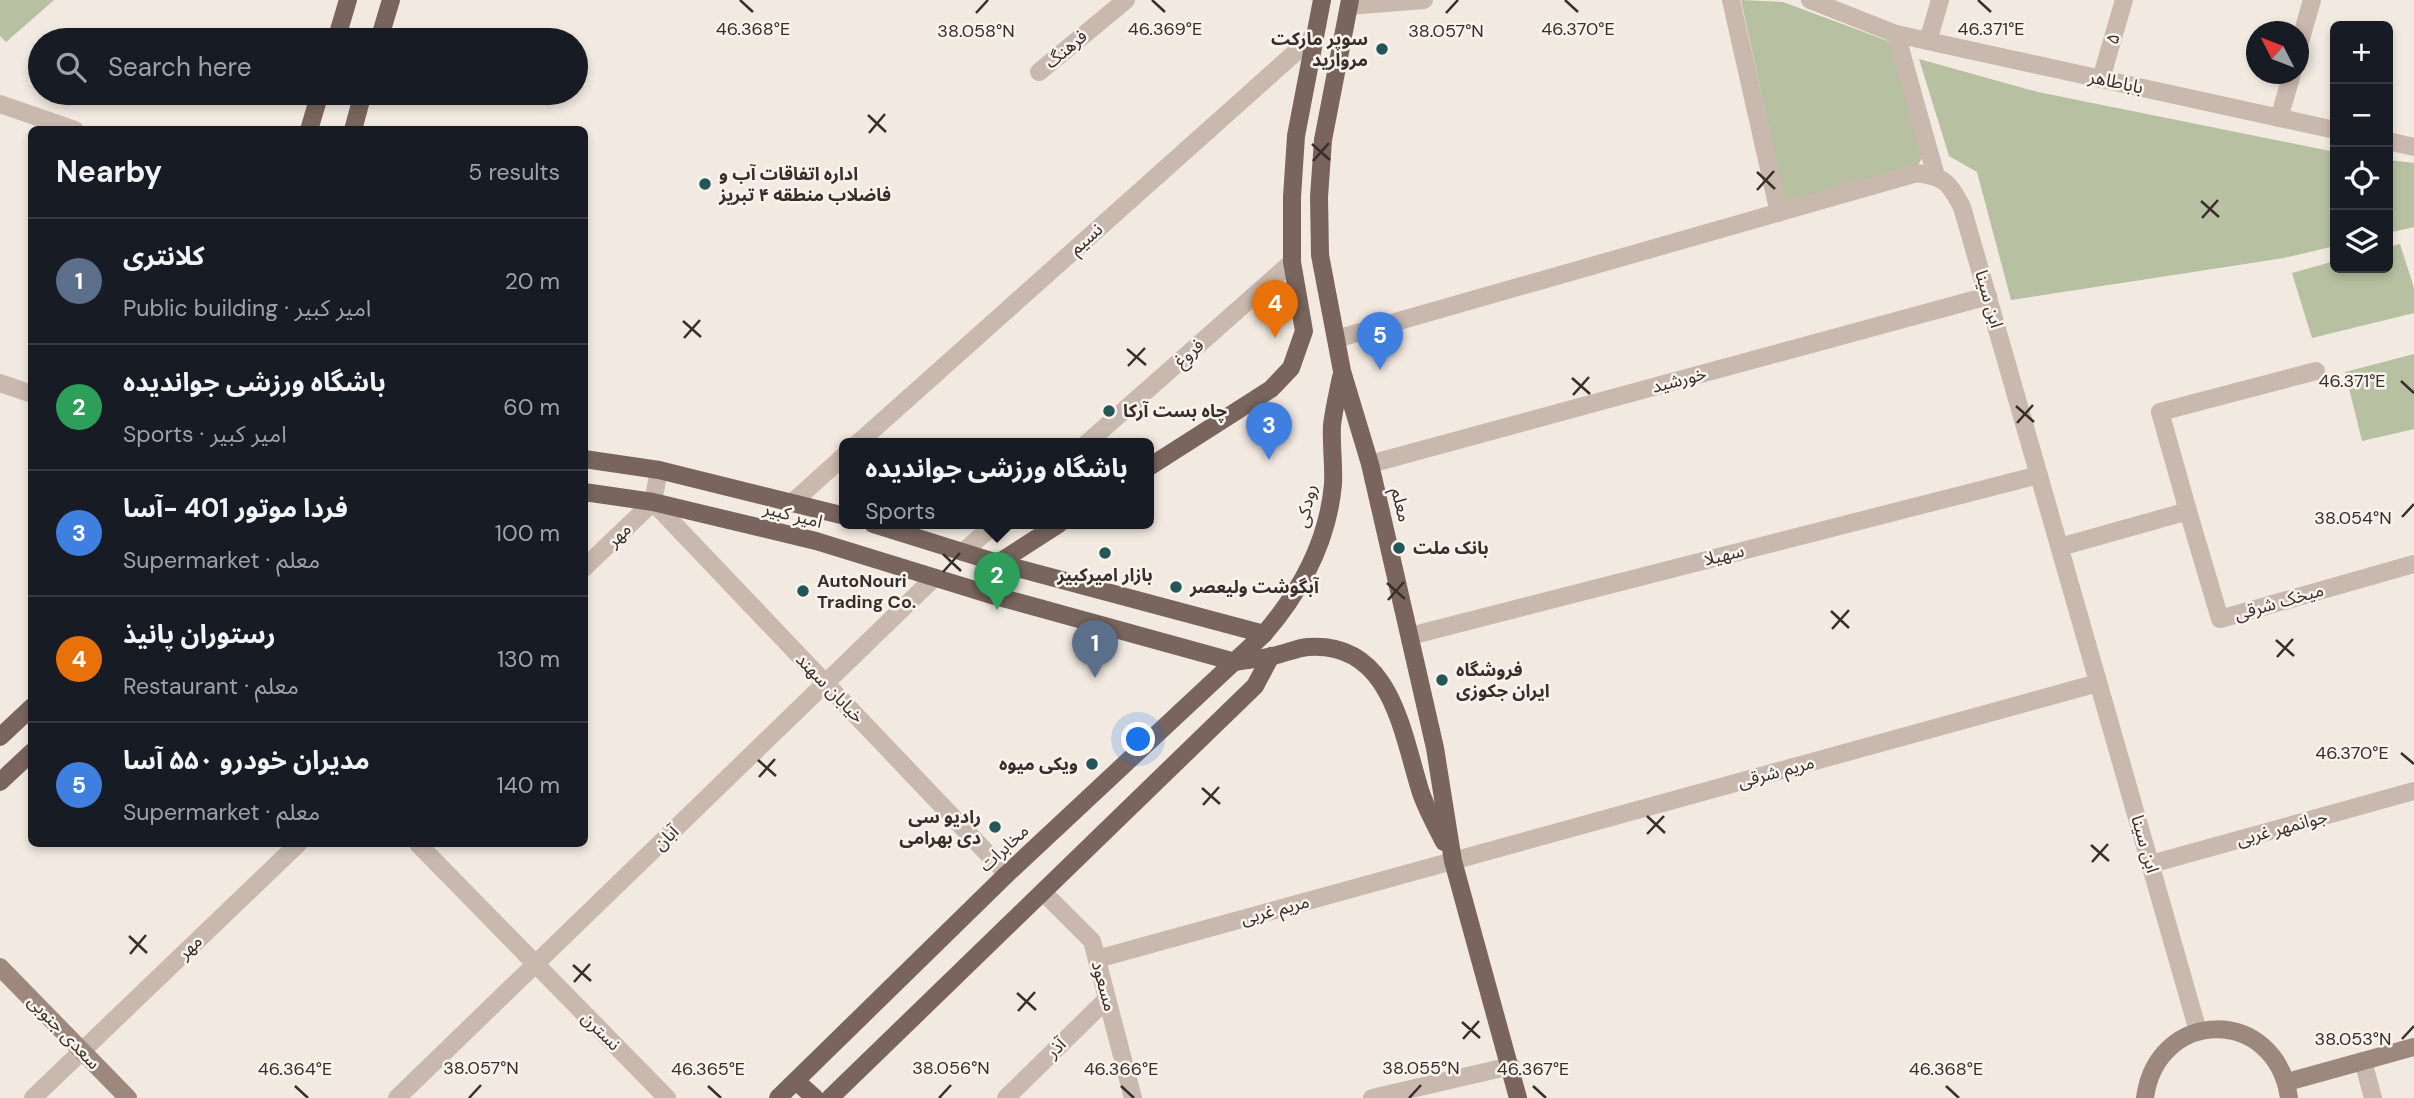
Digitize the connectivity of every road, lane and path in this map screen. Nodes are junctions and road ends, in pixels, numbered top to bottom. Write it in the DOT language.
graph roads {
  1 [pos="348,0"];
  2 [pos="391,0"];
  3 [pos="1126,0"];
  4 [pos="1322,0"];
  5 [pos="1424,0"];
  6 [pos="1731,0"];
  7 [pos="1810,0"];
  8 [pos="1940,0"];
  9 [pos="2124,0"];
  10 [pos="2312,0"];
  11 [pos="1349,3"];
  12 [pos="2306,21"];
  13 [pos="340,28"];
  14 [pos="383,28"];
  15 [pos="1896,34"];
  16 [pos="1315,35"];
  17 [pos="1928,41"];
  18 [pos="1039,72"];
  19 [pos="2101,79"];
  20 [pos="2288,84"];
  21 [pos="0,104"];
  22 [pos="316,105"];
  23 [pos="360,105"];
  24 [pos="2279,118"];
  25 [pos="63,126"];
  26 [pos="310,126"];
  27 [pos="354,126"];
  28 [pos="2330,129"];
  29 [pos="2393,142"];
  30 [pos="2414,147"];
  31 [pos="1936,176"];
  32 [pos="1779,213"];
  33 [pos="1292,262"];
  34 [pos="1988,296"];
  35 [pos="1336,339"];
  36 [pos="1342,371"];
  37 [pos="2316,371"];
  38 [pos="0,383"];
  39 [pos="28,393"];
  40 [pos="865,438"];
  41 [pos="1093,438"];
  42 [pos="588,459"];
  43 [pos="839,460"];
  44 [pos="1154,464"];
  45 [pos="1370,464"];
  46 [pos="659,470"];
  47 [pos="2039,475"];
  48 [pos="588,493"];
  49 [pos="653,502"];
  50 [pos="793,502"];
  51 [pos="2188,511"];
  52 [pos="839,514"];
  53 [pos="889,529"];
  54 [pos="989,529"];
  55 [pos="1051,529"];
  56 [pos="2060,547"];
  57 [pos="963,552"];
  58 [pos="998,563"];
  59 [pos="588,564"];
  60 [pos="2414,564"];
  61 [pos="934,578"];
  62 [pos="988,594"];
  63 [pos="1264,634"];
  64 [pos="1410,636"];
  65 [pos="1271,656"];
  66 [pos="1235,662"];
  67 [pos="825,683"];
  68 [pos="2098,683"];
  69 [pos="28,711"];
  70 [pos="0,737"];
  71 [pos="28,756"];
  72 [pos="0,782"];
  73 [pos="2414,791"];
  74 [pos="295,847"];
  75 [pos="421,847"];
  76 [pos="1453,861"];
  77 [pos="2151,864"];
  78 [pos="1007,874"];
  79 [pos="1043,892"];
  80 [pos="1097,959"];
  81 [pos="535,965"];
  82 [pos="0,967"];
  83 [pos="1107,999"];
  84 [pos="2198,1031"];
  85 [pos="2414,1048"];
  86 [pos="82,1051"];
  87 [pos="2363,1061"];
  88 [pos="1511,1066"];
  89 [pos="796,1081"];
  90 [pos="2288,1090"];
  91 [pos="33,1098"];
  92 [pos="128,1098"];
  93 [pos="397,1098"];
  94 [pos="667,1098"];
  95 [pos="778,1098"];
  96 [pos="815,1098"];
  97 [pos="830,1098"];
  98 [pos="1006,1098"];
  99 [pos="1133,1098"];
  100 [pos="1372,1098"];
  101 [pos="1518,1098"];
  102 [pos="2145,1098"];
  103 [pos="2373,1098"];
  1 -- 13 [label="main road"];
  2 -- 14 [label="main road"];
  3 -- 18 [label="street, فرهنگ"];
  4 -- 16 [label="main road"];
  5 -- 11 [label="street"];
  6 -- 32 [label="street"];
  7 -- 15 [label="street, باباطاهر"];
  8 -- 17 [label="street"];
  9 -- 19 [label="street, ۵"];
  10 -- 12 [label="street"];
  11 -- 35 [label="main road, معلم"];
  15 -- 17 [label="street, باباطاهر"];
  15 -- 31 [label="street"];
  16 -- 33 [label="main road"];
  16 -- 40 [label="street, نسیم"];
  17 -- 19 [label="street, باباطاهر"];
  19 -- 24 [label="street, باباطاهر"];
  20 -- 24 [label="street"];
  21 -- 25 [label="street"];
  22 -- 26 [label="main road"];
  23 -- 27 [label="main road"];
  24 -- 28 [label="street, باباطاهر"];
  29 -- 30 [label="street"];
  31 -- 32 [label="street"];
  31 -- 34 [label="street, ابن سینا"];
  32 -- 35 [label="street"];
  33 -- 41 [label="street, فروغ"];
  33 -- 44 [label="main road"];
  34 -- 45 [label="street, خورشید"];
  34 -- 47 [label="street, ابن سینا"];
  35 -- 36 [label="main road, معلم"];
  36 -- 45 [label="main road, معلم"];
  36 -- 63 [label="main road, رودکی"];
  37 -- 51 [label="street"];
  38 -- 39 [label="street"];
  42 -- 46 [label="main road, امیر کبیر"];
  43 -- 50 [label="street"];
  45 -- 64 [label="main road, معلم"];
  46 -- 49 [label="street"];
  46 -- 50 [label="main road, امیر کبیر"];
  47 -- 56 [label="street, ابن سینا"];
  47 -- 64 [label="street, سهیلا"];
  48 -- 49 [label="main road, امیر کبیر"];
  49 -- 59 [label="street, مهر"];
  49 -- 61 [label="main road, امیر کبیر"];
  49 -- 67 [label="street, خیابان سهند"];
  50 -- 52 [label="main road, امیر کبیر"];
  51 -- 56 [label="street"];
  51 -- 60 [label="street, میخک شرقی"];
  53 -- 57 [label="main road"];
  54 -- 57 [label="street"];
  55 -- 58 [label="main road"];
  56 -- 68 [label="street, ابن سینا"];
  57 -- 58 [label="main road"];
  58 -- 62 [label="main road"];
  58 -- 63 [label="main road"];
  61 -- 62 [label="main road, امیر کبیر"];
  61 -- 67 [label="street, آبان"];
  62 -- 66 [label="main road, امیر کبیر"];
  63 -- 65 [label="main road"];
  63 -- 66 [label="main road, مخابرات"];
  64 -- 76 [label="main road, معلم"];
  65 -- 66 [label="main road, امیر کبیر"];
  65 -- 76 [label="main road, امیر کبیر"];
  65 -- 79 [label="main road"];
  66 -- 78 [label="main road, مخابرات"];
  67 -- 78 [label="street, خیابان سهند"];
  67 -- 81 [label="street, آبان"];
  68 -- 76 [label="street, مریم شرقی"];
  68 -- 77 [label="street, ابن سینا"];
  69 -- 70 [label="main road"];
  71 -- 72 [label="main road"];
  73 -- 77 [label="street, جوانمهر غربی"];
  74 -- 86 [label="street, مهر"];
  75 -- 81 [label="street, نسترن"];
  76 -- 80 [label="street, مریم غربی"];
  76 -- 88 [label="main road, معلم"];
  77 -- 84 [label="street, ابن سینا"];
  78 -- 89 [label="main road, مخابرات"];
  79 -- 80 [label="street, مسعود"];
  79 -- 97 [label="main road"];
  80 -- 83 [label="street, مسعود"];
  81 -- 93 [label="street, آبان"];
  81 -- 94 [label="street, نسترن"];
  82 -- 86 [label="main road, سعدى جنوبی"];
  83 -- 98 [label="street, آذر"];
  83 -- 99 [label="street, مسعود"];
  84 -- 90 [label="main road"];
  84 -- 102 [label="main road"];
  85 -- 87 [label="main road"];
  86 -- 91 [label="street, مهر"];
  86 -- 92 [label="main road, سعدى جنوبی"];
  87 -- 90 [label="main road"];
  87 -- 103 [label="street"];
  88 -- 100 [label="street"];
  88 -- 101 [label="main road, معلم"];
  89 -- 95 [label="main road, مخابرات"];
  89 -- 96 [label="main road"];
}
